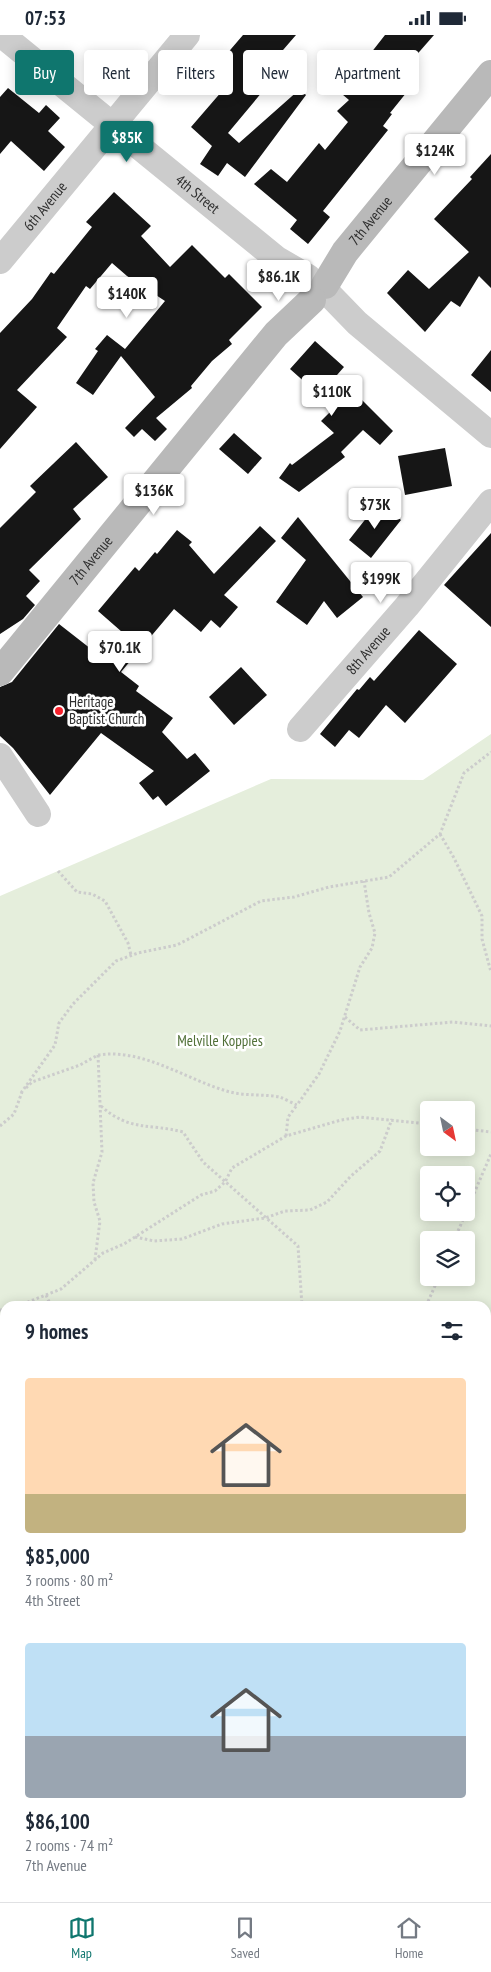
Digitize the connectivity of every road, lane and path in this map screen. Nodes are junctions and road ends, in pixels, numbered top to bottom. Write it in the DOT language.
graph roads {
  1 [pos="2,35"];
  2 [pos="187,35"];
  3 [pos="491,74"];
  4 [pos="113,125"];
  5 [pos="0,261"];
  6 [pos="313,289"];
  7 [pos="491,435"];
  8 [pos="491,502"];
  9 [pos="0,672"];
  10 [pos="300,729"];
  11 [pos="491,752"];
  12 [pos="0,756"];
  13 [pos="38,814"];
  14 [pos="440,834"];
  15 [pos="58,871"];
  16 [pos="364,881"];
  17 [pos="132,955"];
  18 [pos="491,972"];
  19 [pos="345,1017"];
  20 [pos="491,1026"];
  21 [pos="98,1055"];
  22 [pos="21,1093"];
  23 [pos="297,1105"];
  24 [pos="102,1106"];
  25 [pos="392,1119"];
  26 [pos="420,1123"];
  27 [pos="0,1126"];
  28 [pos="475,1130"];
  29 [pos="491,1132"];
  30 [pos="286,1136"];
  31 [pos="491,1154"];
  32 [pos="225,1182"];
  33 [pos="475,1191"];
  34 [pos="265,1218"];
  35 [pos="135,1237"];
  36 [pos="95,1259"];
  37 [pos="434,1286"];
  38 [pos="46,1295"];
  39 [pos="31,1301"];
  40 [pos="49,1301"];
  41 [pos="302,1301"];
  42 [pos="428,1301"];
  1 -- 4 [label="street, 4th Street"];
  2 -- 4 [label="street, 6th Avenue"];
  3 -- 6 [label="street, 7th Avenue"];
  4 -- 5 [label="street, 6th Avenue"];
  4 -- 6 [label="street, 4th Street"];
  6 -- 7 [label="street, 4th Street"];
  6 -- 9 [label="street, 7th Avenue"];
  8 -- 10 [label="street, 8th Avenue"];
  11 -- 14 [label="path"];
  12 -- 13 [label="street"];
  14 -- 16 [label="path"];
  14 -- 18 [label="path"];
  15 -- 17 [label="path"];
  16 -- 17 [label="path"];
  16 -- 19 [label="path"];
  17 -- 22 [label="path"];
  19 -- 20 [label="path"];
  19 -- 23 [label="path"];
  21 -- 22 [label="path"];
  21 -- 23 [label="path"];
  21 -- 24 [label="path"];
  22 -- 27 [label="path"];
  23 -- 30 [label="path"];
  24 -- 32 [label="path"];
  24 -- 36 [label="path"];
  25 -- 26 [label="path"];
  25 -- 30 [label="path"];
  25 -- 34 [label="path"];
  28 -- 29 [label="path"];
  30 -- 32 [label="path"];
  31 -- 33 [label="path"];
  32 -- 34 [label="path"];
  32 -- 35 [label="path"];
  34 -- 35 [label="path"];
  34 -- 41 [label="path"];
  35 -- 36 [label="path"];
  36 -- 38 [label="path"];
  37 -- 42 [label="path"];
  38 -- 39 [label="path"];
  38 -- 40 [label="path"];
}
